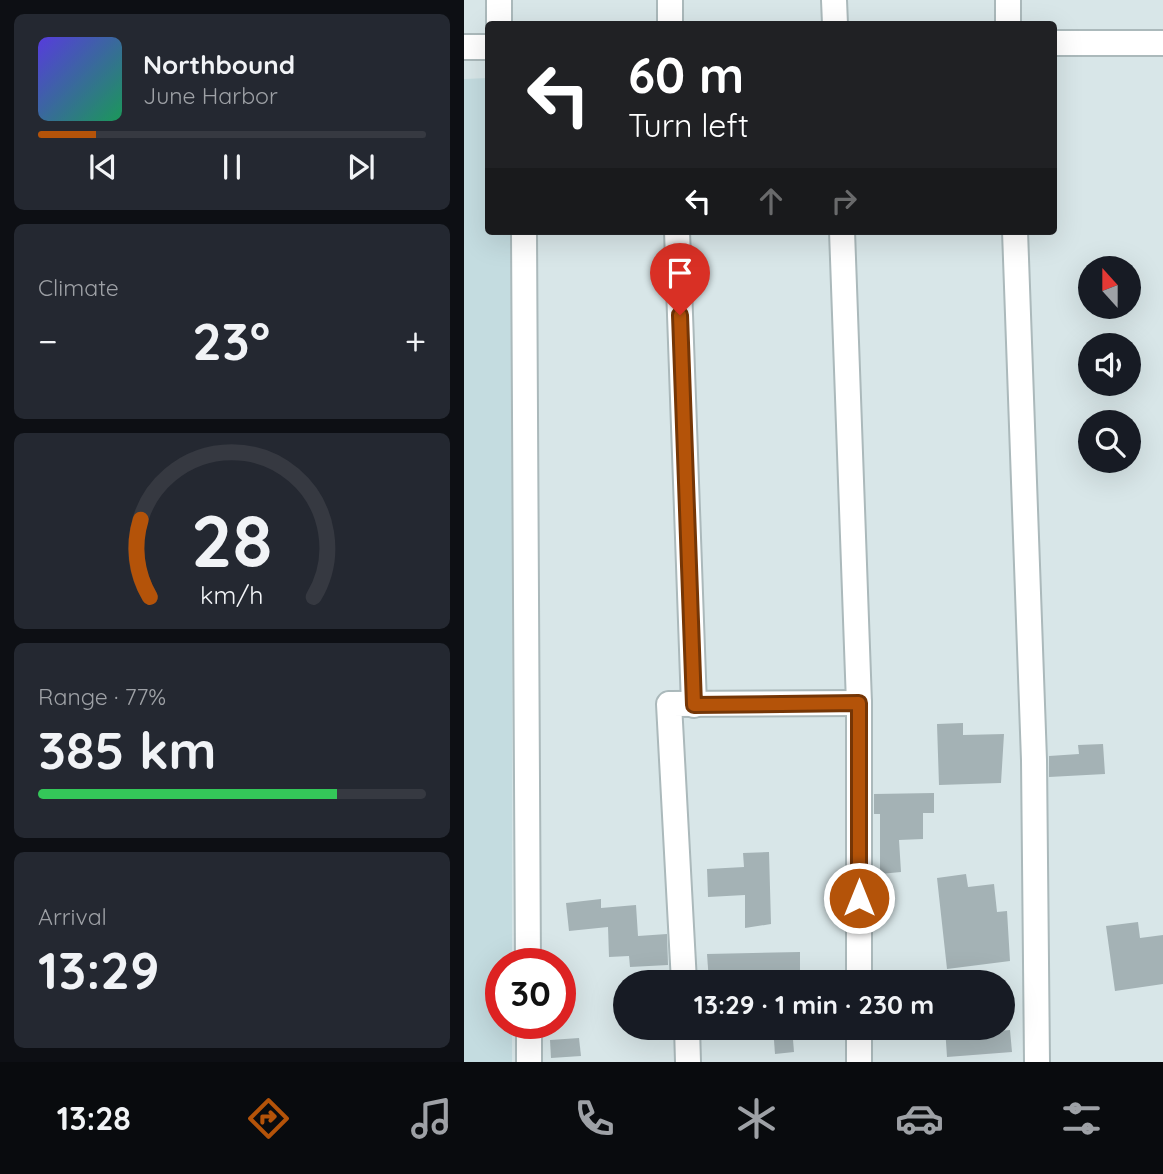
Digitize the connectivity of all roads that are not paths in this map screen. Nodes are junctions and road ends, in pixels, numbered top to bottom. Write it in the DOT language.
graph roads {
  1 [pos="499,0"];
  2 [pos="670,0"];
  3 [pos="834,0"];
  4 [pos="1008,0"];
  5 [pos="499,21"];
  6 [pos="670,21"];
  7 [pos="835,21"];
  8 [pos="1008,21"];
  9 [pos="1057,43"];
  10 [pos="1163,43"];
  11 [pos="464,47"];
  12 [pos="485,47"];
  13 [pos="524,235"];
  14 [pos="677,235"];
  15 [pos="842,235"];
  16 [pos="1015,235"];
  17 [pos="859,703"];
  18 [pos="694,705"];
  19 [pos="528,948"];
  20 [pos="683,970"];
  21 [pos="859,970"];
  22 [pos="529,1039"];
  23 [pos="688,1040"];
  24 [pos="859,1040"];
  25 [pos="529,1062"];
  26 [pos="689,1062"];
  27 [pos="859,1062"];
  28 [pos="1037,1062"];
  1 -- 5 [label="street"];
  2 -- 6 [label="street"];
  3 -- 7 [label="street"];
  4 -- 8 [label="street"];
  9 -- 10 [label="street"];
  11 -- 12 [label="street"];
  13 -- 19 [label="street"];
  14 -- 18 [label="street"];
  15 -- 17 [label="street"];
  16 -- 28 [label="street"];
  17 -- 18 [label="street"];
  17 -- 21 [label="street"];
  18 -- 20 [label="street"];
  22 -- 25 [label="street"];
  23 -- 26 [label="street"];
  24 -- 27 [label="street"];
}
